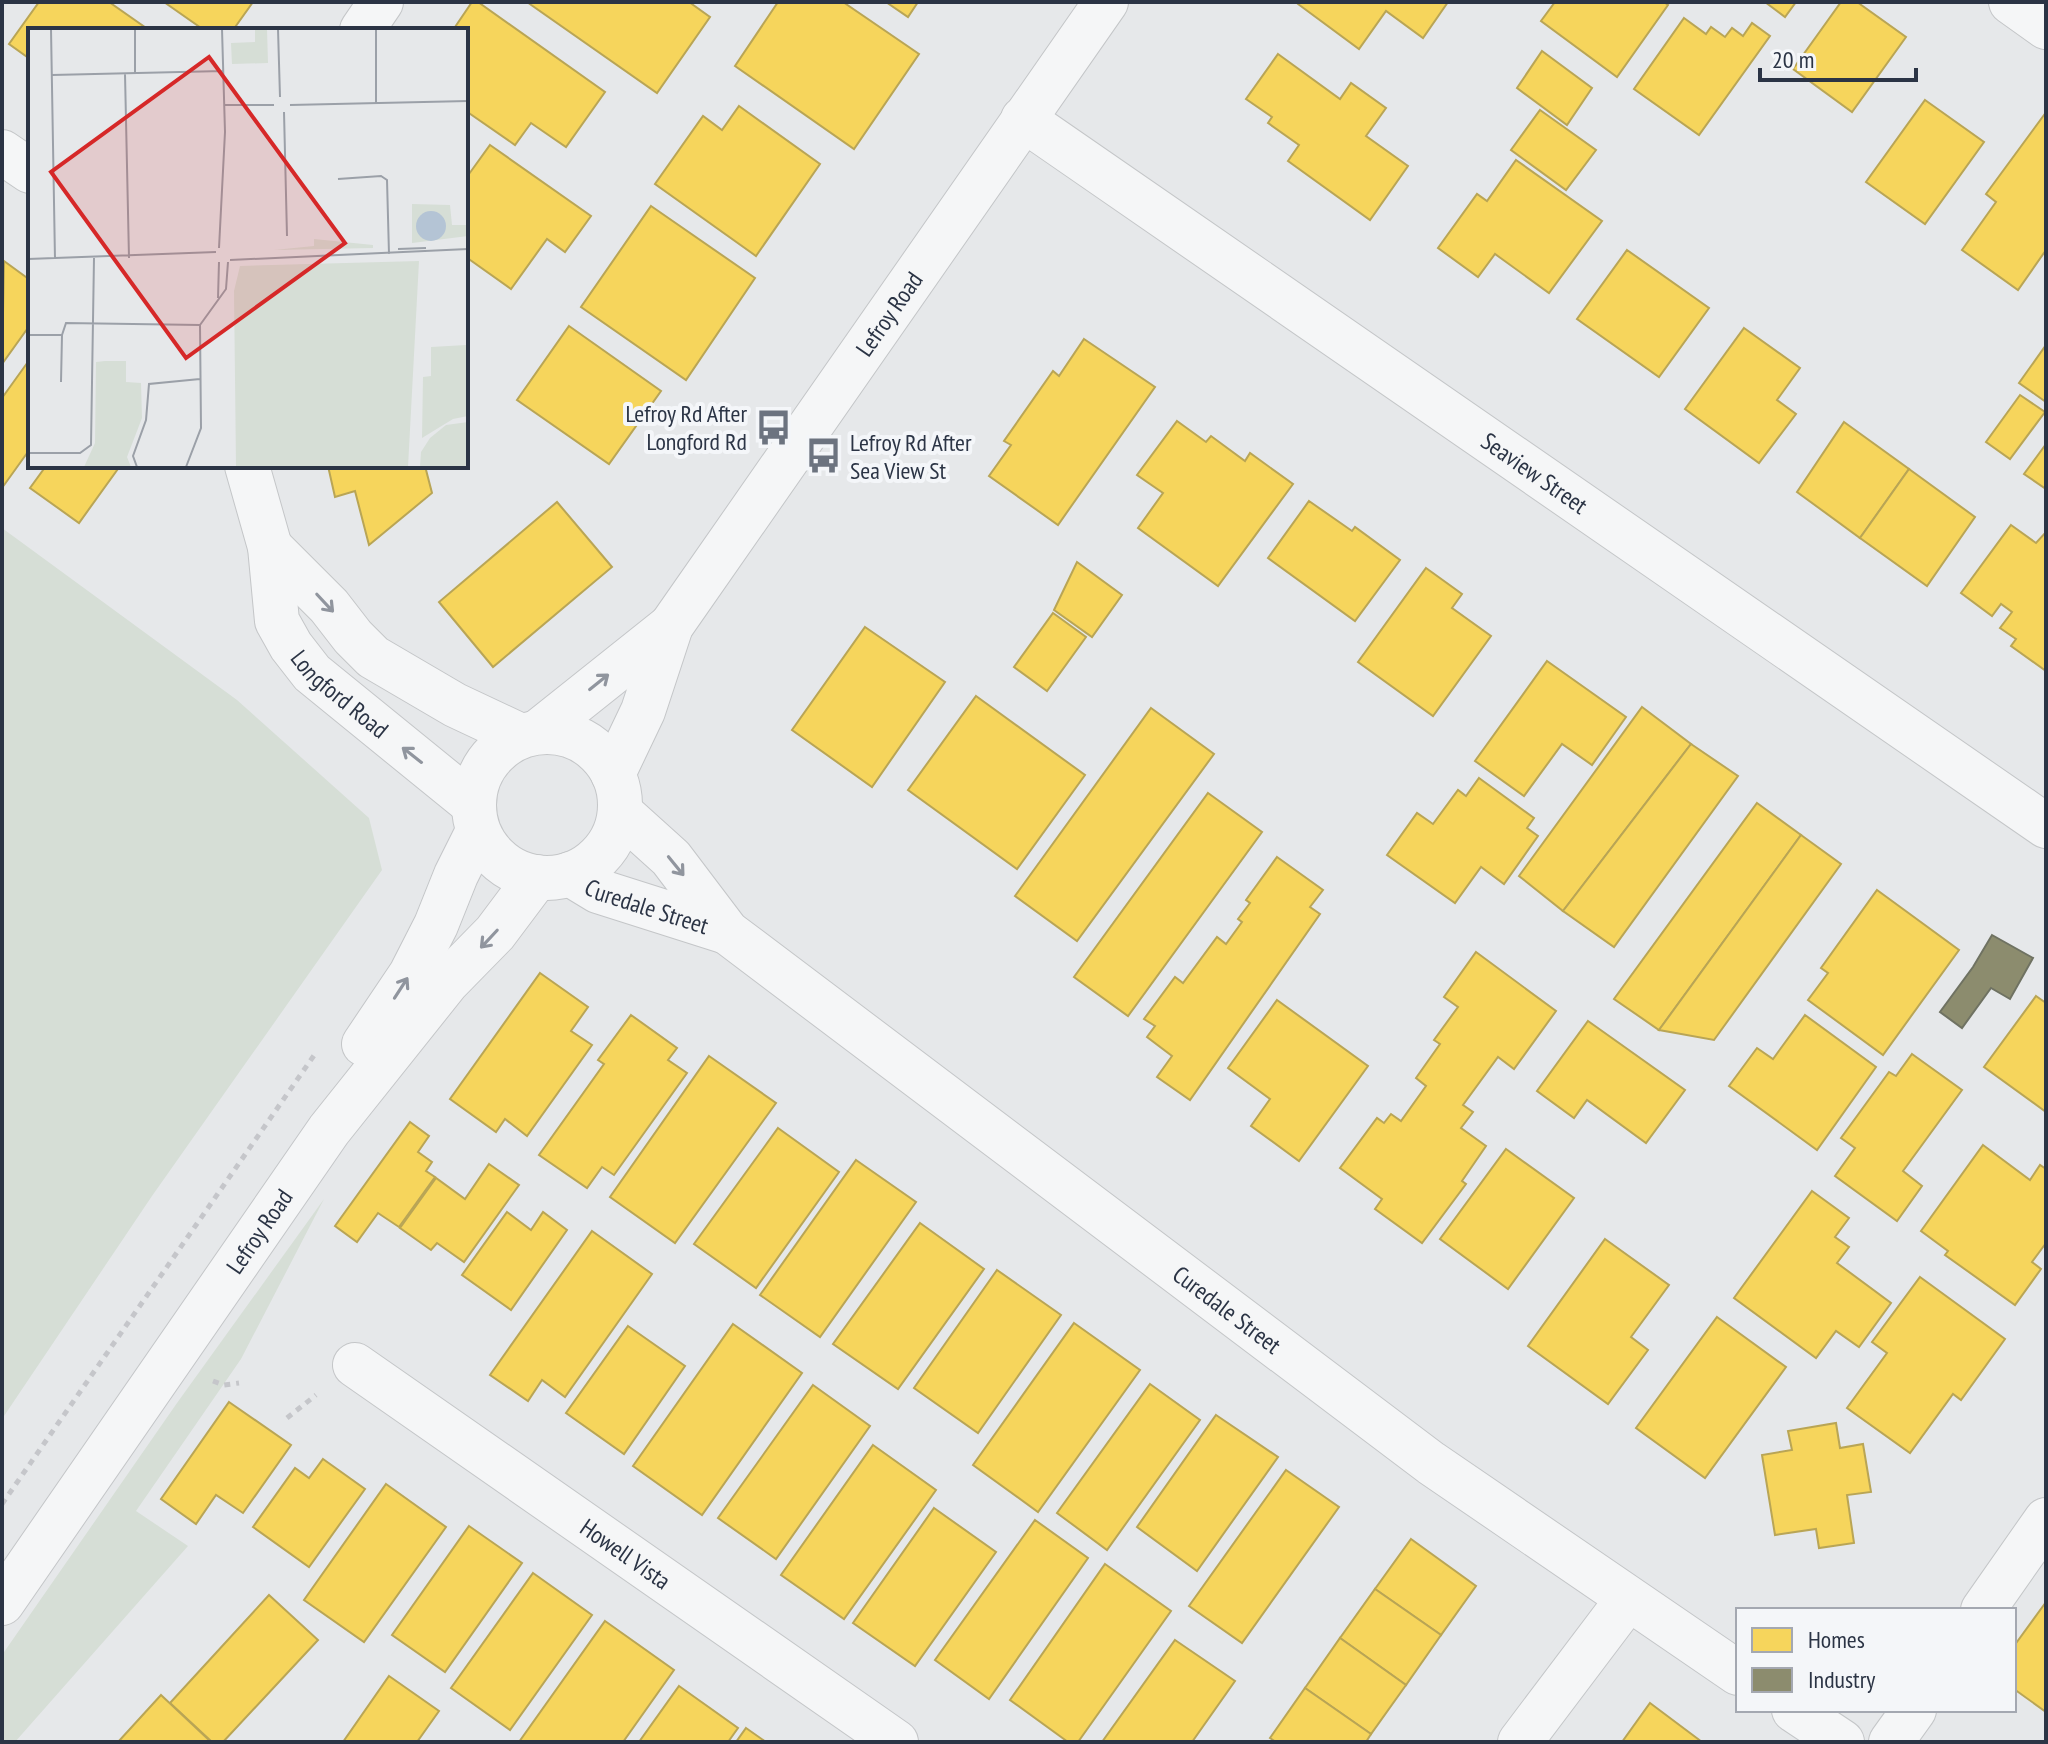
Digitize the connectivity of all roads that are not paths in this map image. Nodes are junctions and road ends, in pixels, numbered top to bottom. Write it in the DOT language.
graph roads {
  1 [pos="381,2"];
  2 [pos="1106,2"];
  3 [pos="2011,2"];
  4 [pos="2046,27"];
  5 [pos="363,28"];
  6 [pos="1023,119"];
  7 [pos="2,152"];
  8 [pos="28,170"];
  9 [pos="248,468"];
  10 [pos="270,547"];
  11 [pos="671,626"];
  12 [pos="530,734"];
  13 [pos="616,793"];
  14 [pos="476,817"];
  15 [pos="2046,826"];
  16 [pos="554,876"];
  17 [pos="727,932"];
  18 [pos="355,1365"];
  19 [pos="2046,1520"];
  20 [pos="2,1556"];
  21 [pos="1628,1599"];
  22 [pos="2,1603"];
  23 [pos="1984,1608"];
  24 [pos="1736,1672"];
  25 [pos="1797,1712"];
  26 [pos="1913,1712"];
  27 [pos="896,1742"];
  28 [pos="1520,1742"];
  29 [pos="1842,1742"];
  30 [pos="1891,1742"];
  1 -- 5 [label="street"];
  2 -- 6 [label="street, Lefroy Road"];
  3 -- 4 [label="street"];
  6 -- 11 [label="street, Lefroy Road"];
  6 -- 15 [label="street, Seaview Street"];
  7 -- 8 [label="street"];
  9 -- 10 [label="street, Longford Road"];
  10 -- 12 [label="street, Longford Road, one-way"];
  14 -- 10 [label="street, Longford Road, one-way"];
  12 -- 11 [label="street, Lefroy Road, one-way"];
  11 -- 13 [label="street, Lefroy Road"];
  12 -- 13 [label="street"];
  12 -- 14 [label="street, Lefroy Road"];
  13 -- 16 [label="street, Lefroy Road"];
  13 -- 17 [label="street, Curedale Street, one-way"];
  14 -- 16 [label="street"];
  20 -- 14 [label="street, Lefroy Road, one-way"];
  16 -- 17 [label="street, Curedale Street"];
  16 -- 22 [label="street, Lefroy Road, one-way"];
  17 -- 21 [label="street, Curedale Street"];
  18 -- 27 [label="street, Howell Vista"];
  19 -- 23 [label="street"];
  21 -- 24 [label="street, Curedale Street"];
  21 -- 28 [label="street"];
  25 -- 29 [label="street"];
  26 -- 30 [label="street"];
}
